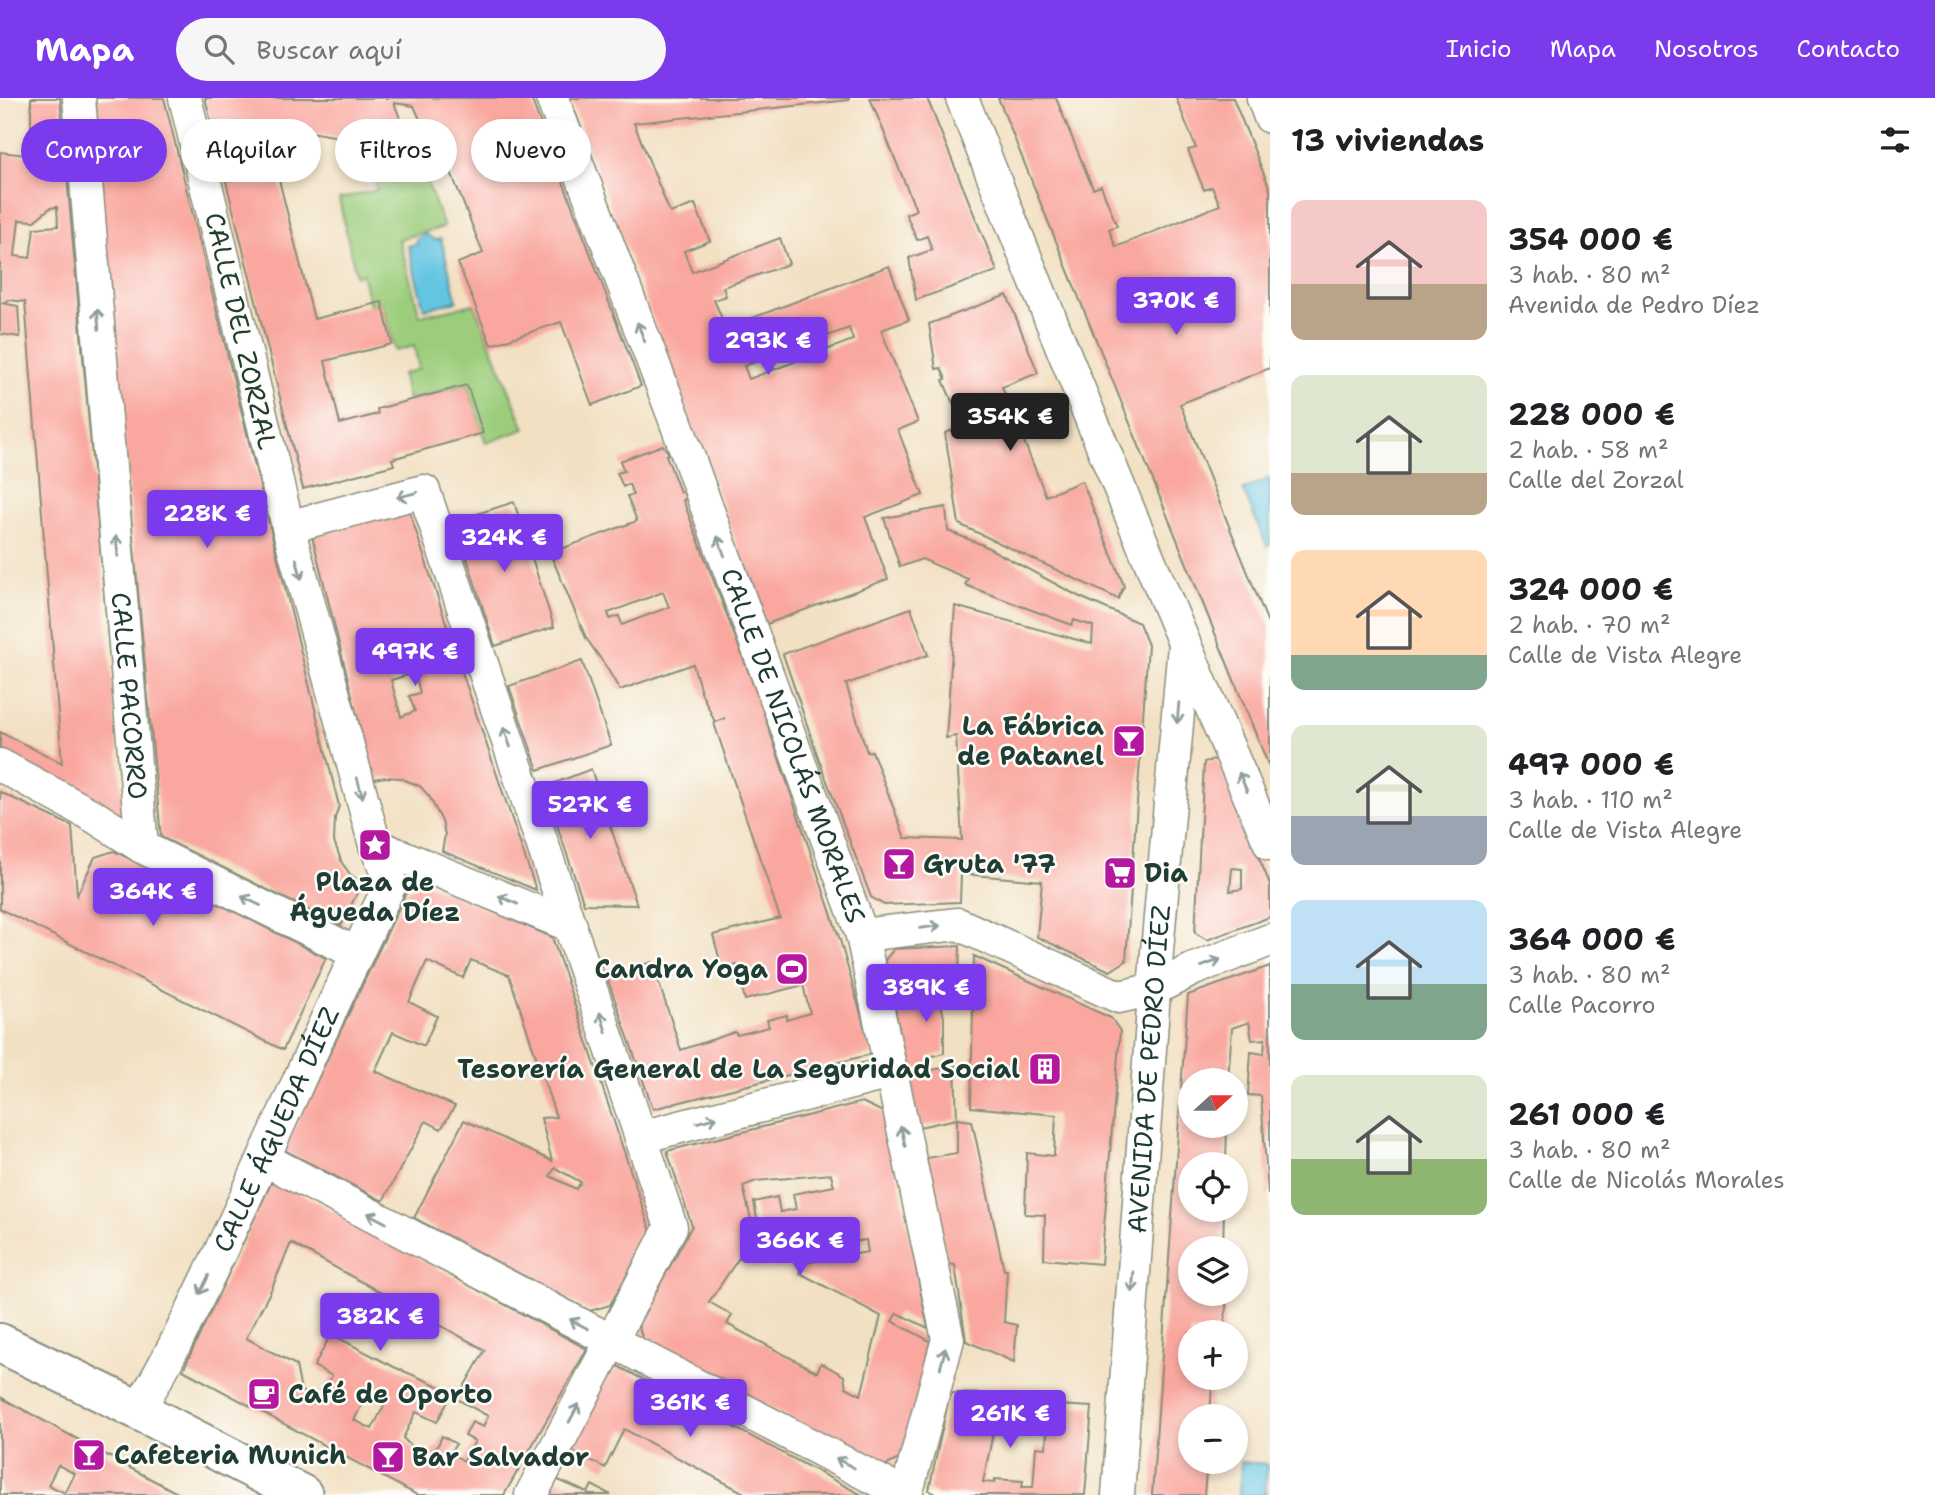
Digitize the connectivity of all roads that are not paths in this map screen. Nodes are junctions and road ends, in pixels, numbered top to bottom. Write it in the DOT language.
graph roads {
  1 [pos="79,98"];
  2 [pos="185,98"];
  3 [pos="552,98"];
  4 [pos="962,98"];
  5 [pos="1262,98"];
  6 [pos="1270,117"];
  7 [pos="288,527"];
  8 [pos="1184,645"];
  9 [pos="0,765"];
  10 [pos="1270,844"];
  11 [pos="375,845"];
  12 [pos="142,847"];
  13 [pos="571,926"];
  14 [pos="862,935"];
  15 [pos="1270,940"];
  16 [pos="356,953"];
  17 [pos="1154,989"];
  18 [pos="890,1073"];
  19 [pos="641,1138"];
  20 [pos="264,1159"];
  21 [pos="612,1341"];
  22 [pos="0,1343"];
  23 [pos="138,1410"];
  24 [pos="303,1495"];
  25 [pos="531,1495"];
  26 [pos="906,1495"];
  27 [pos="1118,1495"];
  12 -- 1 [label="street, CALLE PACORRO, one-way"];
  2 -- 7 [label="street, CALLE DEL ZORZAL"];
  14 -- 3 [label="street, CALLE DE NICOLÁS MORALES, one-way"];
  4 -- 8 [label="street, AVENIDA DE PEDRO DÍEZ"];
  5 -- 6 [label="street"];
  7 -- 11 [label="street, CALLE DEL ZORZAL, one-way"];
  13 -- 7 [label="street, one-way"];
  10 -- 8 [label="street, one-way"];
  8 -- 17 [label="street, AVENIDA DE PEDRO DÍEZ, one-way"];
  9 -- 12 [label="street"];
  13 -- 11 [label="street, one-way"];
  11 -- 16 [label="street, CALLE ÁGUEDA DÍEZ"];
  16 -- 12 [label="street, one-way"];
  19 -- 13 [label="street, one-way"];
  14 -- 17 [label="street, one-way"];
  14 -- 18 [label="street, CALLE DE NICOLÁS MORALES"];
  17 -- 15 [label="street, one-way"];
  16 -- 20 [label="street, CALLE ÁGUEDA DÍEZ"];
  17 -- 27 [label="street, AVENIDA DE PEDRO DÍEZ, one-way"];
  19 -- 18 [label="street, one-way"];
  26 -- 18 [label="street, CALLE DE NICOLÁS MORALES, one-way"];
  19 -- 21 [label="street"];
  21 -- 20 [label="street, one-way"];
  20 -- 23 [label="street, CALLE ÁGUEDA DÍEZ, one-way"];
  25 -- 21 [label="street, one-way"];
  26 -- 21 [label="street, one-way"];
  22 -- 23 [label="main road"];
  23 -- 24 [label="main road"];
}
